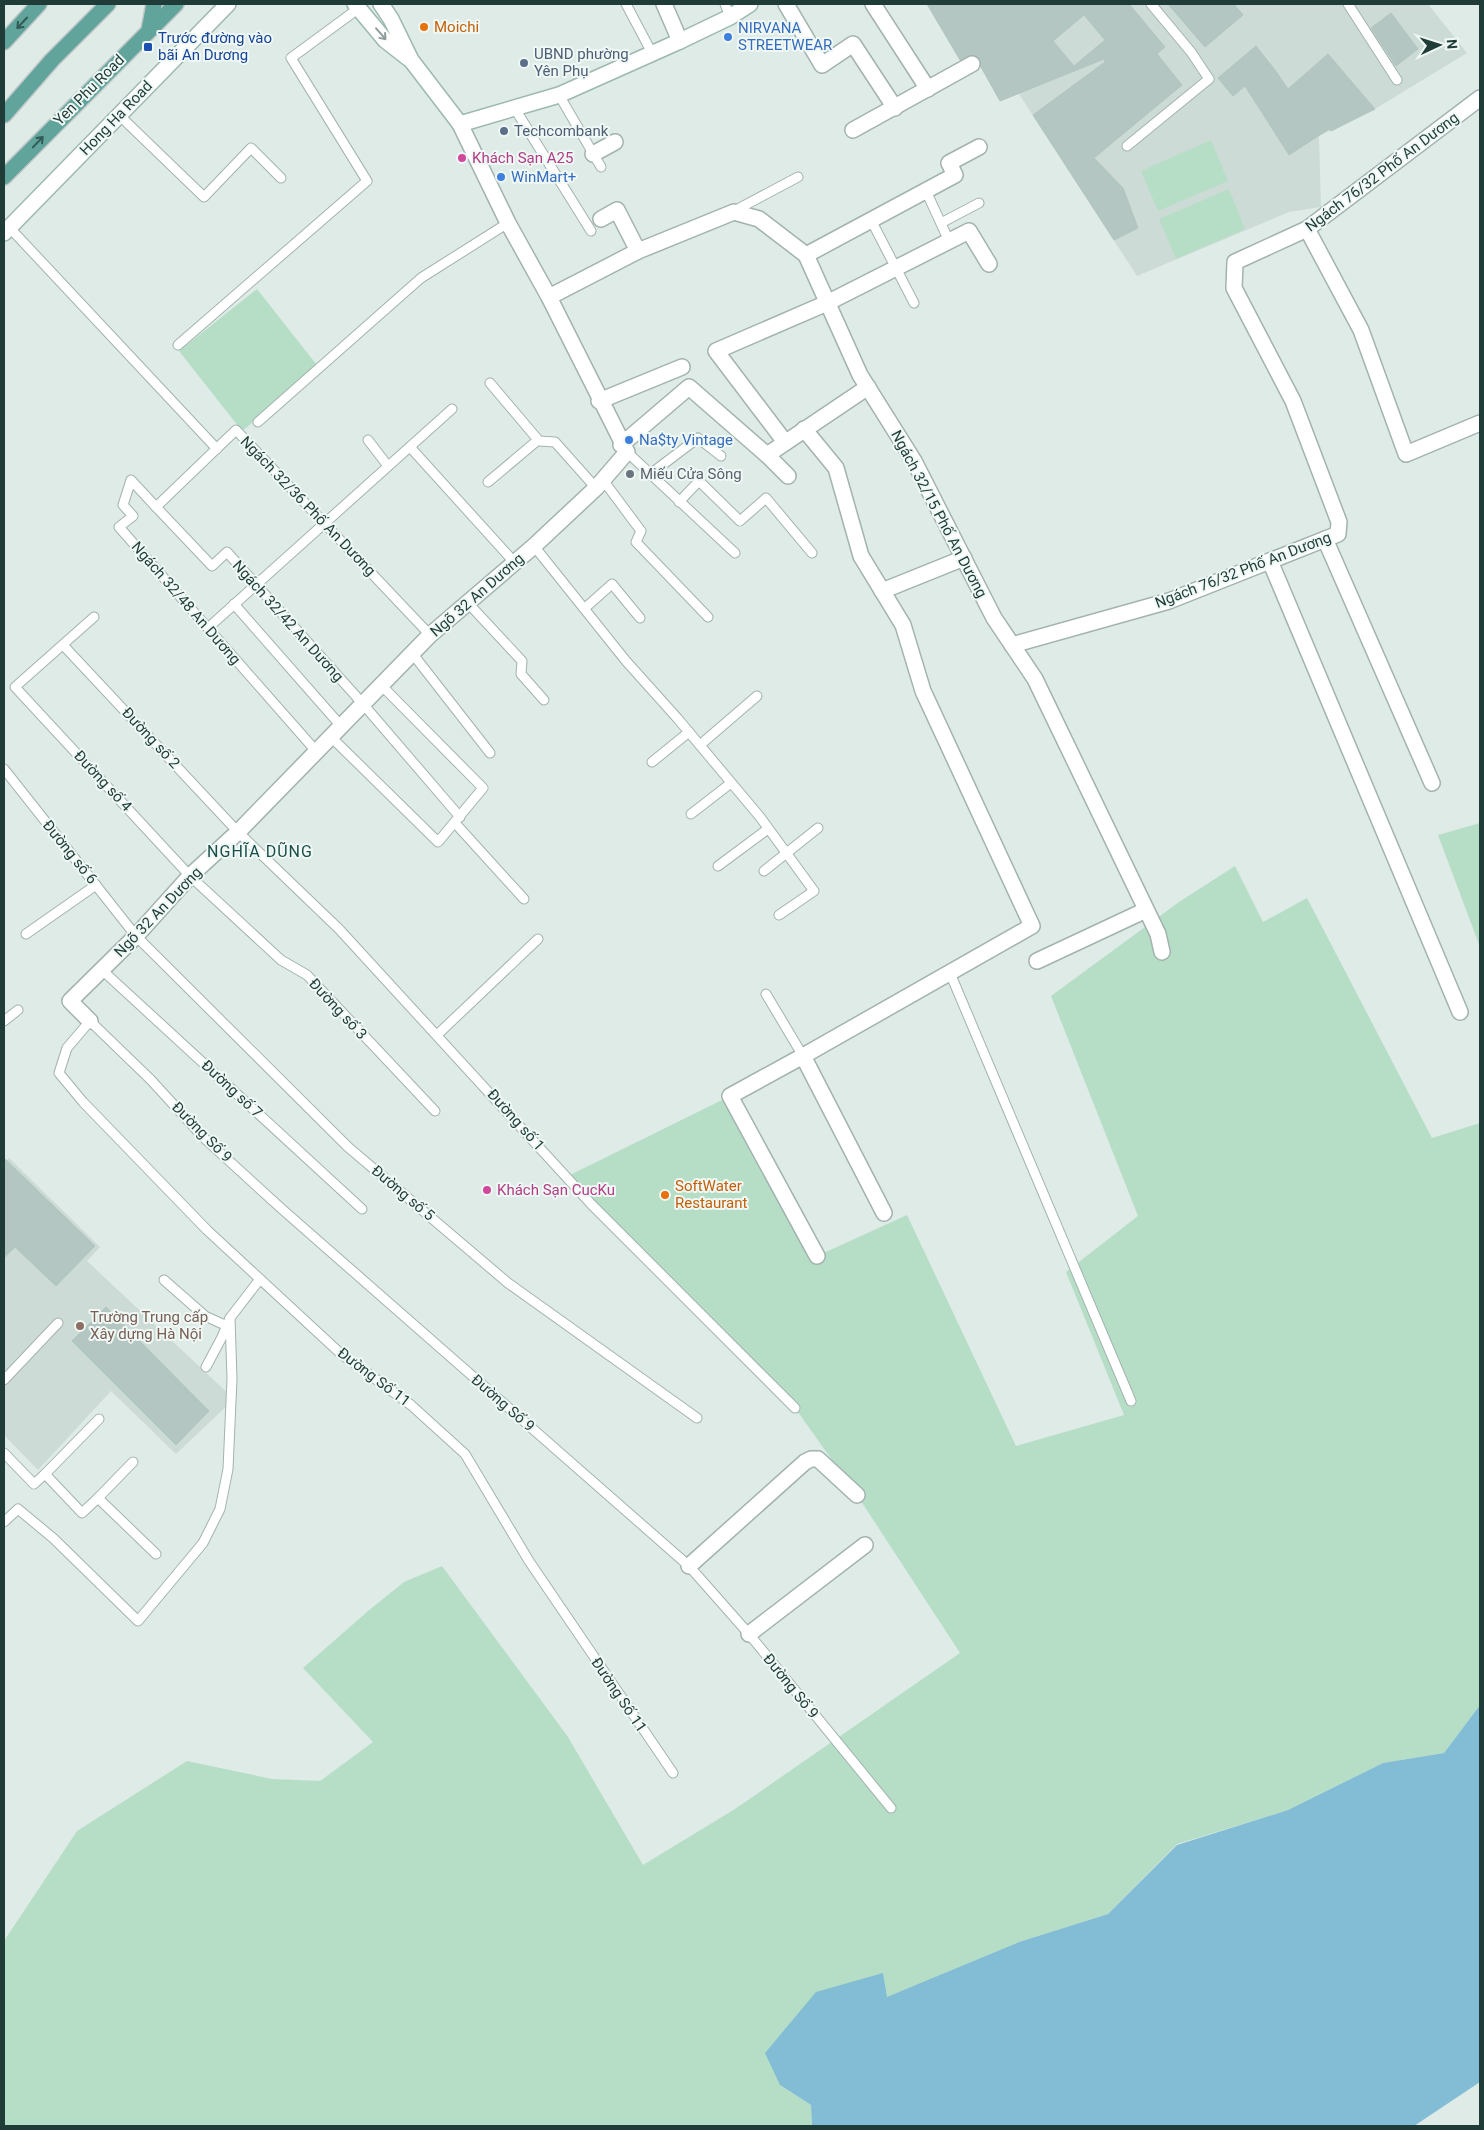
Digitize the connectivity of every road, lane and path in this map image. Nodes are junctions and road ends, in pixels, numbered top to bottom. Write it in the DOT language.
graph roads {
  1 [pos="39,4"];
  2 [pos="108,4"];
  3 [pos="154,4"];
  4 [pos="176,4"];
  5 [pos="228,4"];
  6 [pos="381,4"];
  7 [pos="626,4"];
  8 [pos="664,4"];
  9 [pos="750,4"];
  10 [pos="786,4"];
  11 [pos="873,4"];
  12 [pos="1151,4"];
  13 [pos="1348,4"];
  14 [pos="357,6"];
  15 [pos="728,10"];
  16 [pos="149,30"];
  17 [pos="680,41"];
  18 [pos="4,42"];
  19 [pos="652,54"];
  20 [pos="411,60"];
  21 [pos="972,64"];
  22 [pos="1397,80"];
  23 [pos="928,89"];
  24 [pos="559,94"];
  25 [pos="1480,98"];
  26 [pos="895,108"];
  27 [pos="515,109"];
  28 [pos="4,115"];
  29 [pos="119,115"];
  30 [pos="460,124"];
  31 [pos="853,130"];
  32 [pos="615,142"];
  33 [pos="1127,146"];
  34 [pos="979,147"];
  35 [pos="597,160"];
  36 [pos="4,177"];
  37 [pos="798,177"];
  38 [pos="281,178"];
  39 [pos="926,191"];
  40 [pos="979,203"];
  41 [pos="734,212"];
  42 [pos="601,219"];
  43 [pos="871,220"];
  44 [pos="508,223"];
  45 [pos="941,223"];
  46 [pos="1307,229"];
  47 [pos="6,230"];
  48 [pos="591,231"];
  49 [pos="950,241"];
  50 [pos="638,251"];
  51 [pos="806,255"];
  52 [pos="989,264"];
  53 [pos="896,268"];
  54 [pos="549,297"];
  55 [pos="828,303"];
  56 [pos="914,303"];
  57 [pos="178,346"];
  58 [pos="682,366"];
  59 [pos="490,384"];
  60 [pos="868,387"];
  61 [pos="600,401"];
  62 [pos="452,409"];
  63 [pos="258,422"];
  64 [pos="1480,423"];
  65 [pos="804,429"];
  66 [pos="368,440"];
  67 [pos="538,440"];
  68 [pos="785,442"];
  69 [pos="410,447"];
  70 [pos="624,448"];
  71 [pos="217,449"];
  72 [pos="767,455"];
  73 [pos="721,456"];
  74 [pos="388,466"];
  75 [pos="650,474"];
  76 [pos="788,476"];
  77 [pos="488,482"];
  78 [pos="600,484"];
  79 [pos="679,502"];
  80 [pos="156,507"];
  81 [pos="324,522"];
  82 [pos="1325,539"];
  83 [pos="534,546"];
  84 [pos="735,553"];
  85 [pos="812,553"];
  86 [pos="964,558"];
  87 [pos="1270,561"];
  88 [pos="514,563"];
  89 [pos="256,584"];
  90 [pos="882,591"];
  91 [pos="468,603"];
  92 [pos="234,604"];
  93 [pos="584,608"];
  94 [pos="94,617"];
  95 [pos="708,617"];
  96 [pos="640,618"];
  97 [pos="209,627"];
  98 [pos="430,635"];
  99 [pos="63,645"];
  100 [pos="1012,645"];
  101 [pos="412,653"];
  102 [pos="381,685"];
  103 [pos="757,696"];
  104 [pos="544,700"];
  105 [pos="363,704"];
  106 [pos="335,731"];
  107 [pos="689,732"];
  108 [pos="700,745"];
  109 [pos="316,751"];
  110 [pos="490,753"];
  111 [pos="652,762"];
  112 [pos="4,769"];
  113 [pos="731,783"];
  114 [pos="1432,783"];
  115 [pos="691,814"];
  116 [pos="458,820"];
  117 [pos="768,828"];
  118 [pos="818,828"];
  119 [pos="238,832"];
  120 [pos="787,854"];
  121 [pos="718,866"];
  122 [pos="764,871"];
  123 [pos="190,876"];
  124 [pos="96,884"];
  125 [pos="524,899"];
  126 [pos="1146,910"];
  127 [pos="779,916"];
  128 [pos="26,934"];
  129 [pos="136,936"];
  130 [pos="538,939"];
  131 [pos="1162,952"];
  132 [pos="1037,961"];
  133 [pos="102,970"];
  134 [pos="950,973"];
  135 [pos="766,994"];
  136 [pos="18,1010"];
  137 [pos="1460,1012"];
  138 [pos="4,1021"];
  139 [pos="90,1021"];
  140 [pos="437,1035"];
  141 [pos="803,1056"];
  142 [pos="435,1111"];
  143 [pos="362,1209"];
  144 [pos="884,1213"];
  145 [pos="817,1256"];
  146 [pos="260,1279"];
  147 [pos="164,1280"];
  148 [pos="228,1322"];
  149 [pos="58,1324"];
  150 [pos="206,1367"];
  151 [pos="4,1380"];
  152 [pos="1131,1401"];
  153 [pos="795,1408"];
  154 [pos="697,1418"];
  155 [pos="98,1419"];
  156 [pos="4,1453"];
  157 [pos="133,1462"];
  158 [pos="44,1474"];
  159 [pos="857,1495"];
  160 [pos="98,1498"];
  161 [pos="4,1522"];
  162 [pos="866,1545"];
  163 [pos="156,1554"];
  164 [pos="689,1566"];
  165 [pos="750,1634"];
  166 [pos="672,1773"];
  167 [pos="891,1808"];
  1 -- 18 [label="main road, one-way"];
  2 -- 28 [label="main road"];
  3 -- 16 [label="main road"];
  4 -- 16 [label="main road, Yen Phu Road"];
  5 -- 29 [label="street, Hong Ha Road"];
  6 -- 20 [label="street"];
  7 -- 19 [label="lane"];
  8 -- 17 [label="street"];
  9 -- 15 [label="street"];
  10 -- 26 [label="street"];
  11 -- 23 [label="street"];
  12 -- 33 [label="lane"];
  13 -- 22 [label="lane"];
  14 -- 20 [label="street, one-way"];
  14 -- 57 [label="lane"];
  15 -- 17 [label="street"];
  36 -- 16 [label="main road, Yen Phu Road, one-way"];
  17 -- 19 [label="street"];
  19 -- 24 [label="street"];
  20 -- 30 [label="street"];
  21 -- 23 [label="street"];
  23 -- 26 [label="street"];
  24 -- 27 [label="street"];
  24 -- 35 [label="lane"];
  25 -- 46 [label="street, Ngách 76/32 Phố An Dương"];
  26 -- 31 [label="street"];
  27 -- 30 [label="street"];
  27 -- 48 [label="lane"];
  29 -- 38 [label="lane"];
  29 -- 47 [label="street, Hong Ha Road"];
  30 -- 44 [label="street"];
  32 -- 35 [label="street"];
  34 -- 39 [label="street"];
  37 -- 41 [label="lane"];
  39 -- 43 [label="street"];
  39 -- 45 [label="lane"];
  40 -- 45 [label="lane"];
  41 -- 50 [label="street"];
  41 -- 51 [label="street, Ngách 32/15 Phố An Dương"];
  42 -- 50 [label="street"];
  43 -- 51 [label="street"];
  43 -- 53 [label="lane"];
  44 -- 54 [label="street"];
  44 -- 63 [label="lane"];
  45 -- 49 [label="lane"];
  46 -- 64 [label="street"];
  46 -- 82 [label="street, Ngách 76/32 Phố An Dương"];
  47 -- 71 [label="lane"];
  49 -- 52 [label="street"];
  49 -- 53 [label="street"];
  50 -- 54 [label="street"];
  51 -- 55 [label="street, Ngách 32/15 Phố An Dương"];
  53 -- 55 [label="street"];
  53 -- 56 [label="lane"];
  54 -- 61 [label="street"];
  55 -- 60 [label="street, Ngách 32/15 Phố An Dương"];
  55 -- 68 [label="street"];
  58 -- 61 [label="street"];
  59 -- 67 [label="lane"];
  60 -- 65 [label="street"];
  60 -- 86 [label="street, Ngách 32/15 Phố An Dương"];
  61 -- 70 [label="street"];
  62 -- 69 [label="lane"];
  65 -- 68 [label="street"];
  65 -- 90 [label="street"];
  66 -- 74 [label="lane"];
  67 -- 77 [label="lane"];
  67 -- 78 [label="lane"];
  68 -- 72 [label="street"];
  69 -- 74 [label="lane"];
  69 -- 88 [label="lane"];
  70 -- 72 [label="street, Ngõ 32 An Dương"];
  70 -- 75 [label="lane"];
  70 -- 78 [label="street, Ngõ 32 An Dương"];
  71 -- 80 [label="lane, Ngách 32/36 Phố An Dương"];
  71 -- 81 [label="lane, Ngách 32/36 Phố An Dương"];
  72 -- 76 [label="street"];
  73 -- 75 [label="lane"];
  74 -- 81 [label="lane"];
  75 -- 79 [label="lane"];
  78 -- 83 [label="street, Ngõ 32 An Dương"];
  78 -- 95 [label="lane"];
  79 -- 84 [label="lane"];
  79 -- 85 [label="lane"];
  80 -- 89 [label="lane, Ngách 32/42 An Dương"];
  80 -- 97 [label="lane, Ngách 32/48 An Dương"];
  81 -- 89 [label="lane"];
  81 -- 98 [label="lane, Ngách 32/36 Phố An Dương"];
  82 -- 87 [label="street, Ngách 76/32 Phố An Dương"];
  82 -- 114 [label="street"];
  83 -- 88 [label="street, Ngõ 32 An Dương"];
  83 -- 93 [label="lane"];
  86 -- 90 [label="street"];
  86 -- 100 [label="street, Ngách 32/15 Phố An Dương"];
  87 -- 100 [label="street, Ngách 76/32 Phố An Dương"];
  87 -- 137 [label="street"];
  88 -- 91 [label="street, Ngõ 32 An Dương"];
  89 -- 92 [label="lane"];
  89 -- 105 [label="lane, Ngách 32/42 An Dương"];
  90 -- 134 [label="street"];
  91 -- 98 [label="street, Ngõ 32 An Dương"];
  91 -- 104 [label="lane"];
  92 -- 97 [label="lane"];
  92 -- 106 [label="lane"];
  93 -- 96 [label="lane"];
  93 -- 107 [label="lane"];
  94 -- 99 [label="lane"];
  97 -- 109 [label="lane, Ngách 32/48 An Dương"];
  98 -- 101 [label="street, Ngõ 32 An Dương"];
  99 -- 119 [label="lane, Đường số 2"];
  99 -- 123 [label="lane, Đường số 4"];
  100 -- 126 [label="street, Ngách 32/15 Phố An Dương"];
  101 -- 102 [label="street, Ngõ 32 An Dương"];
  101 -- 110 [label="lane"];
  102 -- 105 [label="street, Ngõ 32 An Dương"];
  102 -- 116 [label="lane"];
  103 -- 108 [label="lane"];
  105 -- 106 [label="street, Ngõ 32 An Dương"];
  105 -- 116 [label="lane, Ngách 32/42 An Dương"];
  106 -- 109 [label="street, Ngõ 32 An Dương"];
  106 -- 116 [label="lane"];
  107 -- 108 [label="lane"];
  107 -- 111 [label="lane"];
  108 -- 113 [label="lane"];
  109 -- 119 [label="street, Ngõ 32 An Dương"];
  112 -- 124 [label="lane, Đường số 6"];
  113 -- 115 [label="lane"];
  113 -- 117 [label="lane"];
  116 -- 125 [label="lane, Ngách 32/42 An Dương"];
  117 -- 120 [label="lane"];
  117 -- 121 [label="lane"];
  118 -- 120 [label="lane"];
  119 -- 123 [label="street, Ngõ 32 An Dương"];
  119 -- 140 [label="lane, Đường số 1"];
  120 -- 122 [label="lane"];
  120 -- 127 [label="lane"];
  123 -- 129 [label="street, Ngõ 32 An Dương"];
  123 -- 142 [label="lane, Đường số 3"];
  124 -- 128 [label="lane"];
  124 -- 129 [label="lane, Đường số 6"];
  126 -- 131 [label="street, Ngách 32/15 Phố An Dương"];
  126 -- 132 [label="street"];
  129 -- 133 [label="street, Ngõ 32 An Dương"];
  129 -- 154 [label="lane, Đường số 5"];
  130 -- 140 [label="lane"];
  133 -- 139 [label="street, Ngõ 32 An Dương"];
  133 -- 143 [label="lane, Đường số 7"];
  134 -- 141 [label="street"];
  134 -- 152 [label="lane"];
  135 -- 141 [label="lane"];
  136 -- 138 [label="lane"];
  139 -- 146 [label="lane, Đường Số 11"];
  139 -- 164 [label="lane, Đường Số 9"];
  140 -- 153 [label="lane, Đường số 1"];
  141 -- 144 [label="street"];
  141 -- 145 [label="street"];
  146 -- 148 [label="lane"];
  146 -- 166 [label="lane, Đường Số 11"];
  147 -- 148 [label="lane"];
  148 -- 150 [label="lane"];
  148 -- 161 [label="lane"];
  149 -- 151 [label="lane"];
  155 -- 158 [label="lane"];
  156 -- 158 [label="lane"];
  157 -- 160 [label="lane"];
  158 -- 160 [label="lane"];
  159 -- 164 [label="street"];
  160 -- 163 [label="lane"];
  162 -- 165 [label="street"];
  164 -- 165 [label="lane, Đường Số 9"];
  165 -- 167 [label="lane, Đường Số 9"];
}
